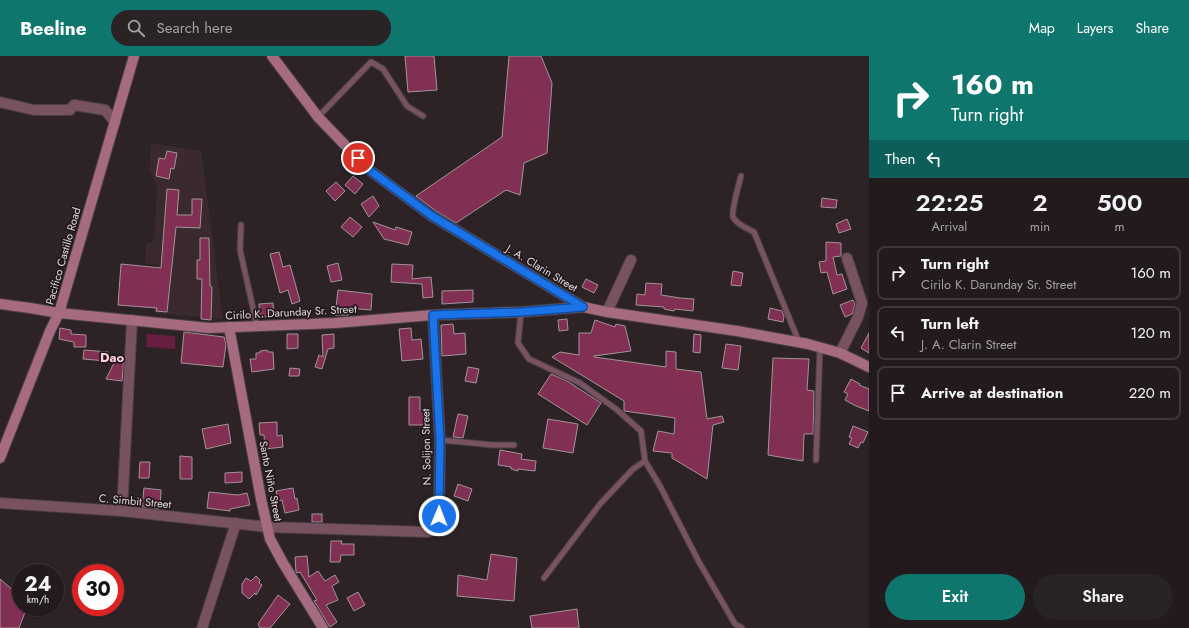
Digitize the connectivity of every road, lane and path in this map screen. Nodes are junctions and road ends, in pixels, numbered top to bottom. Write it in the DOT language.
graph roads {
  1 [pos="134,56"];
  2 [pos="272,56"];
  3 [pos="0,102"];
  4 [pos="423,116"];
  5 [pos="318,117"];
  6 [pos="115,122"];
  7 [pos="741,176"];
  8 [pos="241,225"];
  9 [pos="847,258"];
  10 [pos="630,260"];
  11 [pos="0,304"];
  12 [pos="583,307"];
  13 [pos="521,312"];
  14 [pos="607,312"];
  15 [pos="59,313"];
  16 [pos="433,315"];
  17 [pos="132,320"];
  18 [pos="257,326"];
  19 [pos="229,327"];
  20 [pos="799,342"];
  21 [pos="820,347"];
  22 [pos="840,353"];
  23 [pos="869,367"];
  24 [pos="440,440"];
  25 [pos="514,445"];
  26 [pos="0,458"];
  27 [pos="816,460"];
  28 [pos="646,462"];
  29 [pos="0,502"];
  30 [pos="122,512"];
  31 [pos="236,523"];
  32 [pos="268,527"];
  33 [pos="544,578"];
  34 [pos="202,628"];
  35 [pos="323,628"];
  36 [pos="742,628"];
  1 -- 6 [label="main road, Pacifico Castillo Road"];
  2 -- 5 [label="main road, J. A. Clarin Street"];
  3 -- 6 [label="street"];
  4 -- 5 [label="lane"];
  5 -- 12 [label="main road, J. A. Clarin Street"];
  6 -- 15 [label="main road, Pacifico Castillo Road"];
  7 -- 20 [label="lane"];
  8 -- 18 [label="lane"];
  9 -- 22 [label="street"];
  10 -- 14 [label="street"];
  11 -- 15 [label="main road, Cirilo K. Darunday Sr. Street"];
  12 -- 13 [label="main road, Cirilo K. Darunday Sr. Street"];
  12 -- 14 [label="main road, J. A. Clarin Street"];
  13 -- 16 [label="main road, Cirilo K. Darunday Sr. Street"];
  13 -- 28 [label="lane"];
  14 -- 20 [label="main road, J. A. Clarin Street"];
  15 -- 17 [label="main road, Cirilo K. Darunday Sr. Street"];
  15 -- 26 [label="main road, Pacifico Castillo Road"];
  16 -- 18 [label="main road, Cirilo K. Darunday Sr. Street"];
  16 -- 24 [label="street, N. Solijon Street"];
  17 -- 19 [label="main road, Cirilo K. Darunday Sr. Street"];
  17 -- 30 [label="street"];
  18 -- 19 [label="main road, Cirilo K. Darunday Sr. Street"];
  19 -- 32 [label="main road, Santo Niño Street"];
  20 -- 21 [label="main road, J. A. Clarin Street"];
  21 -- 22 [label="main road, J. A. Clarin Street"];
  21 -- 27 [label="lane"];
  22 -- 23 [label="main road, J. A. Clarin Street"];
  24 -- 25 [label="lane"];
  24 -- 32 [label="street, N. Solijon Street"];
  28 -- 33 [label="lane"];
  28 -- 36 [label="lane"];
  29 -- 30 [label="street, C. Simbit Street"];
  30 -- 31 [label="street, C. Simbit Street"];
  31 -- 32 [label="street, C. Simbit Street"];
  31 -- 34 [label="street"];
  32 -- 35 [label="main road, Santo Niño Street"];
}
